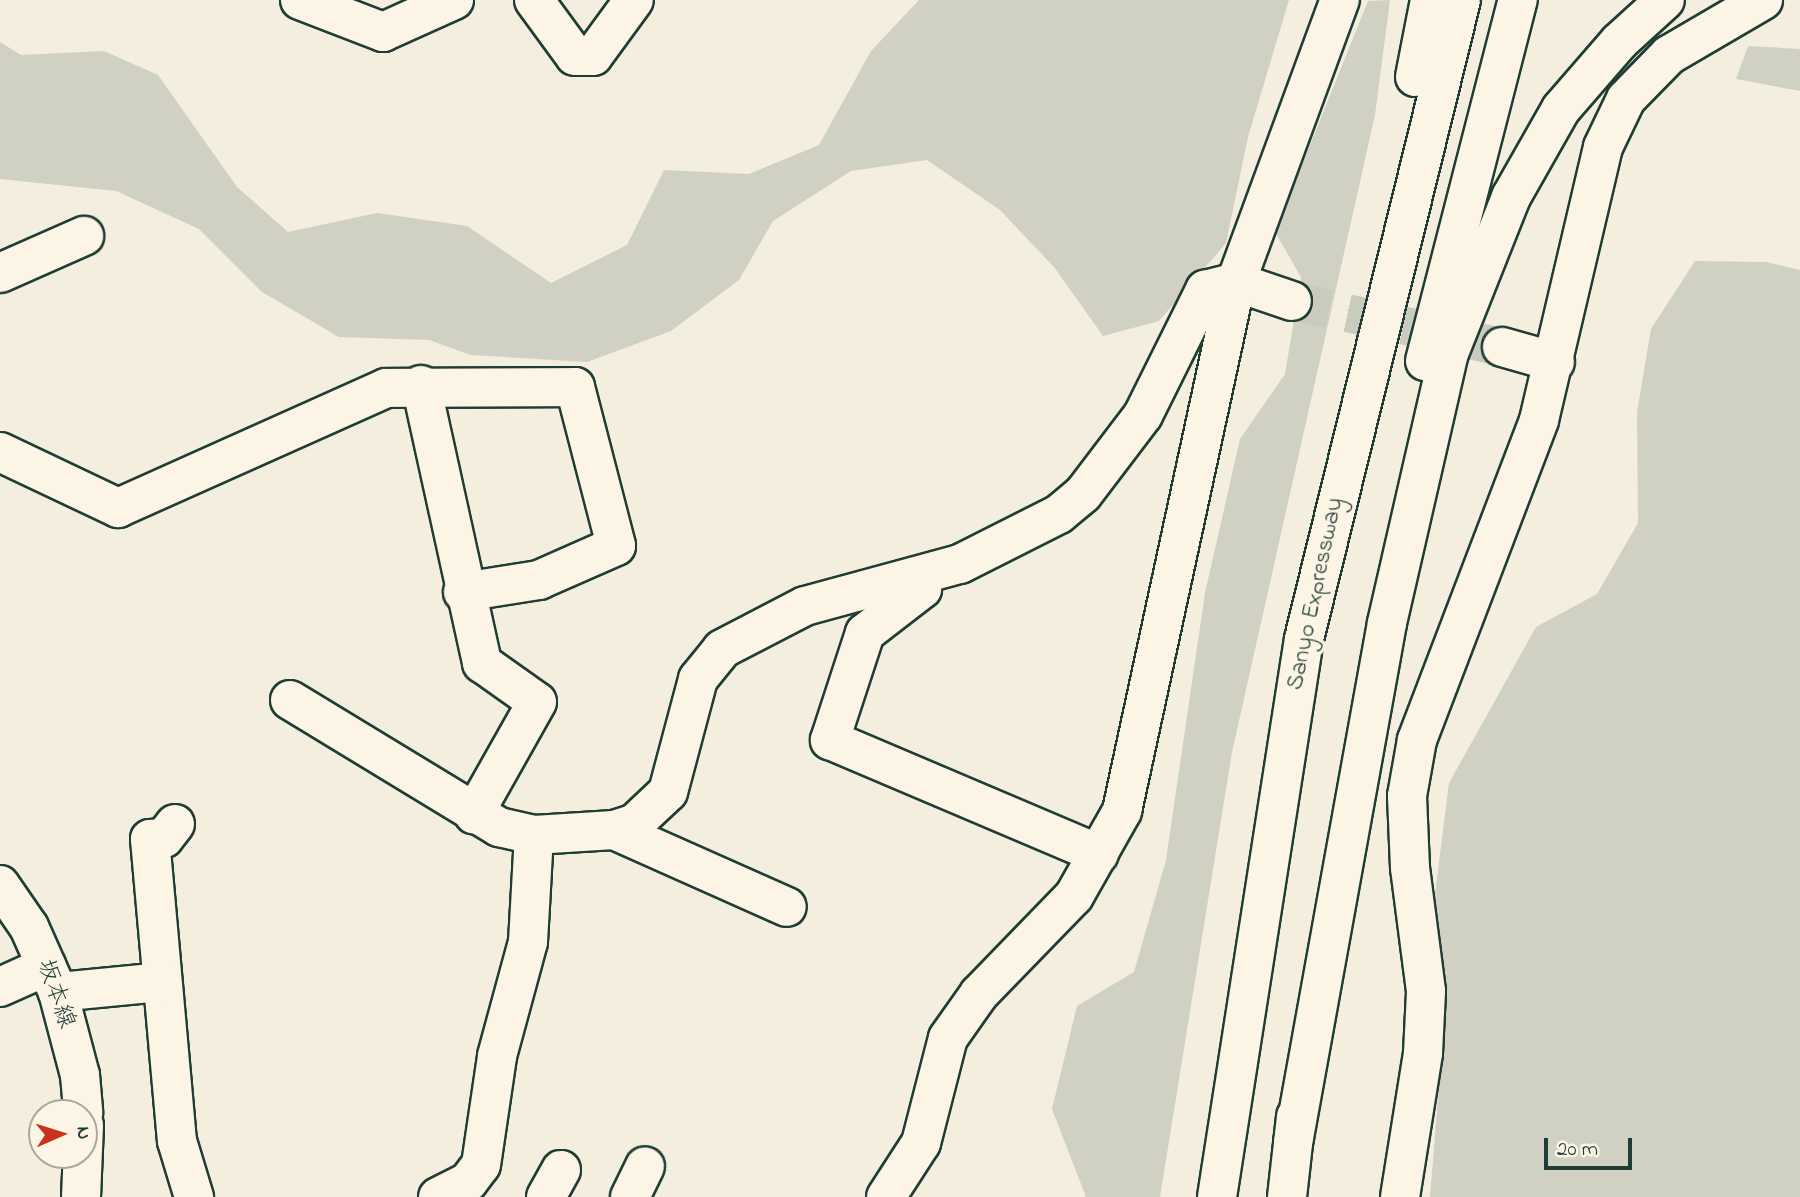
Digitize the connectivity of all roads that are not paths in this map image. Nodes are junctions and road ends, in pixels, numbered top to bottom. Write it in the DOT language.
graph roads {
  1 [pos="299,0"];
  2 [pos="454,0"];
  3 [pos="534,0"];
  4 [pos="634,0"];
  5 [pos="1340,0"];
  6 [pos="1430,0"];
  7 [pos="1461,0"];
  8 [pos="1518,0"];
  9 [pos="1665,0"];
  10 [pos="1763,0"];
  11 [pos="84,236"];
  12 [pos="0,273"];
  13 [pos="1236,282"];
  14 [pos="1292,301"];
  15 [pos="1502,347"];
  16 [pos="1555,362"];
  17 [pos="421,385"];
  18 [pos="0,452"];
  19 [pos="923,576"];
  20 [pos="463,592"];
  21 [pos="1304,639"];
  22 [pos="290,701"];
  23 [pos="474,814"];
  24 [pos="176,824"];
  25 [pos="614,830"];
  26 [pos="534,835"];
  27 [pos="1099,854"];
  28 [pos="0,885"];
  29 [pos="788,907"];
  30 [pos="52,979"];
  31 [pos="162,982"];
  32 [pos="0,987"];
  33 [pos="82,1099"];
  34 [pos="1293,1143"];
  35 [pos="82,1169"];
  36 [pos="80,1197"];
  37 [pos="194,1197"];
  38 [pos="438,1197"];
  39 [pos="886,1197"];
  40 [pos="1217,1197"];
  41 [pos="1287,1197"];
  42 [pos="1400,1197"];
  1 -- 2 [label="main road"];
  3 -- 4 [label="main road"];
  5 -- 13 [label="main road"];
  6 -- 21 [label="main road"];
  7 -- 21 [label="main road, Sanyo Expressway"];
  8 -- 34 [label="main road"];
  9 -- 34 [label="main road"];
  10 -- 16 [label="main road"];
  11 -- 12 [label="main road"];
  13 -- 14 [label="main road"];
  13 -- 19 [label="main road"];
  13 -- 27 [label="main road"];
  15 -- 16 [label="main road"];
  16 -- 42 [label="main road"];
  17 -- 18 [label="main road"];
  17 -- 20 [label="main road"];
  17 -- 20 [label="main road"];
  19 -- 25 [label="main road"];
  19 -- 27 [label="main road"];
  20 -- 23 [label="main road"];
  21 -- 40 [label="main road, Sanyo Expressway"];
  22 -- 23 [label="main road"];
  23 -- 26 [label="main road"];
  24 -- 31 [label="main road"];
  25 -- 26 [label="main road"];
  25 -- 29 [label="main road"];
  26 -- 38 [label="main road"];
  27 -- 39 [label="main road"];
  28 -- 30 [label="main road, 坂本線"];
  30 -- 31 [label="main road"];
  30 -- 32 [label="main road"];
  30 -- 33 [label="main road, 坂本線"];
  31 -- 37 [label="main road"];
  34 -- 41 [label="main road"];
  35 -- 36 [label="main road"];
}
